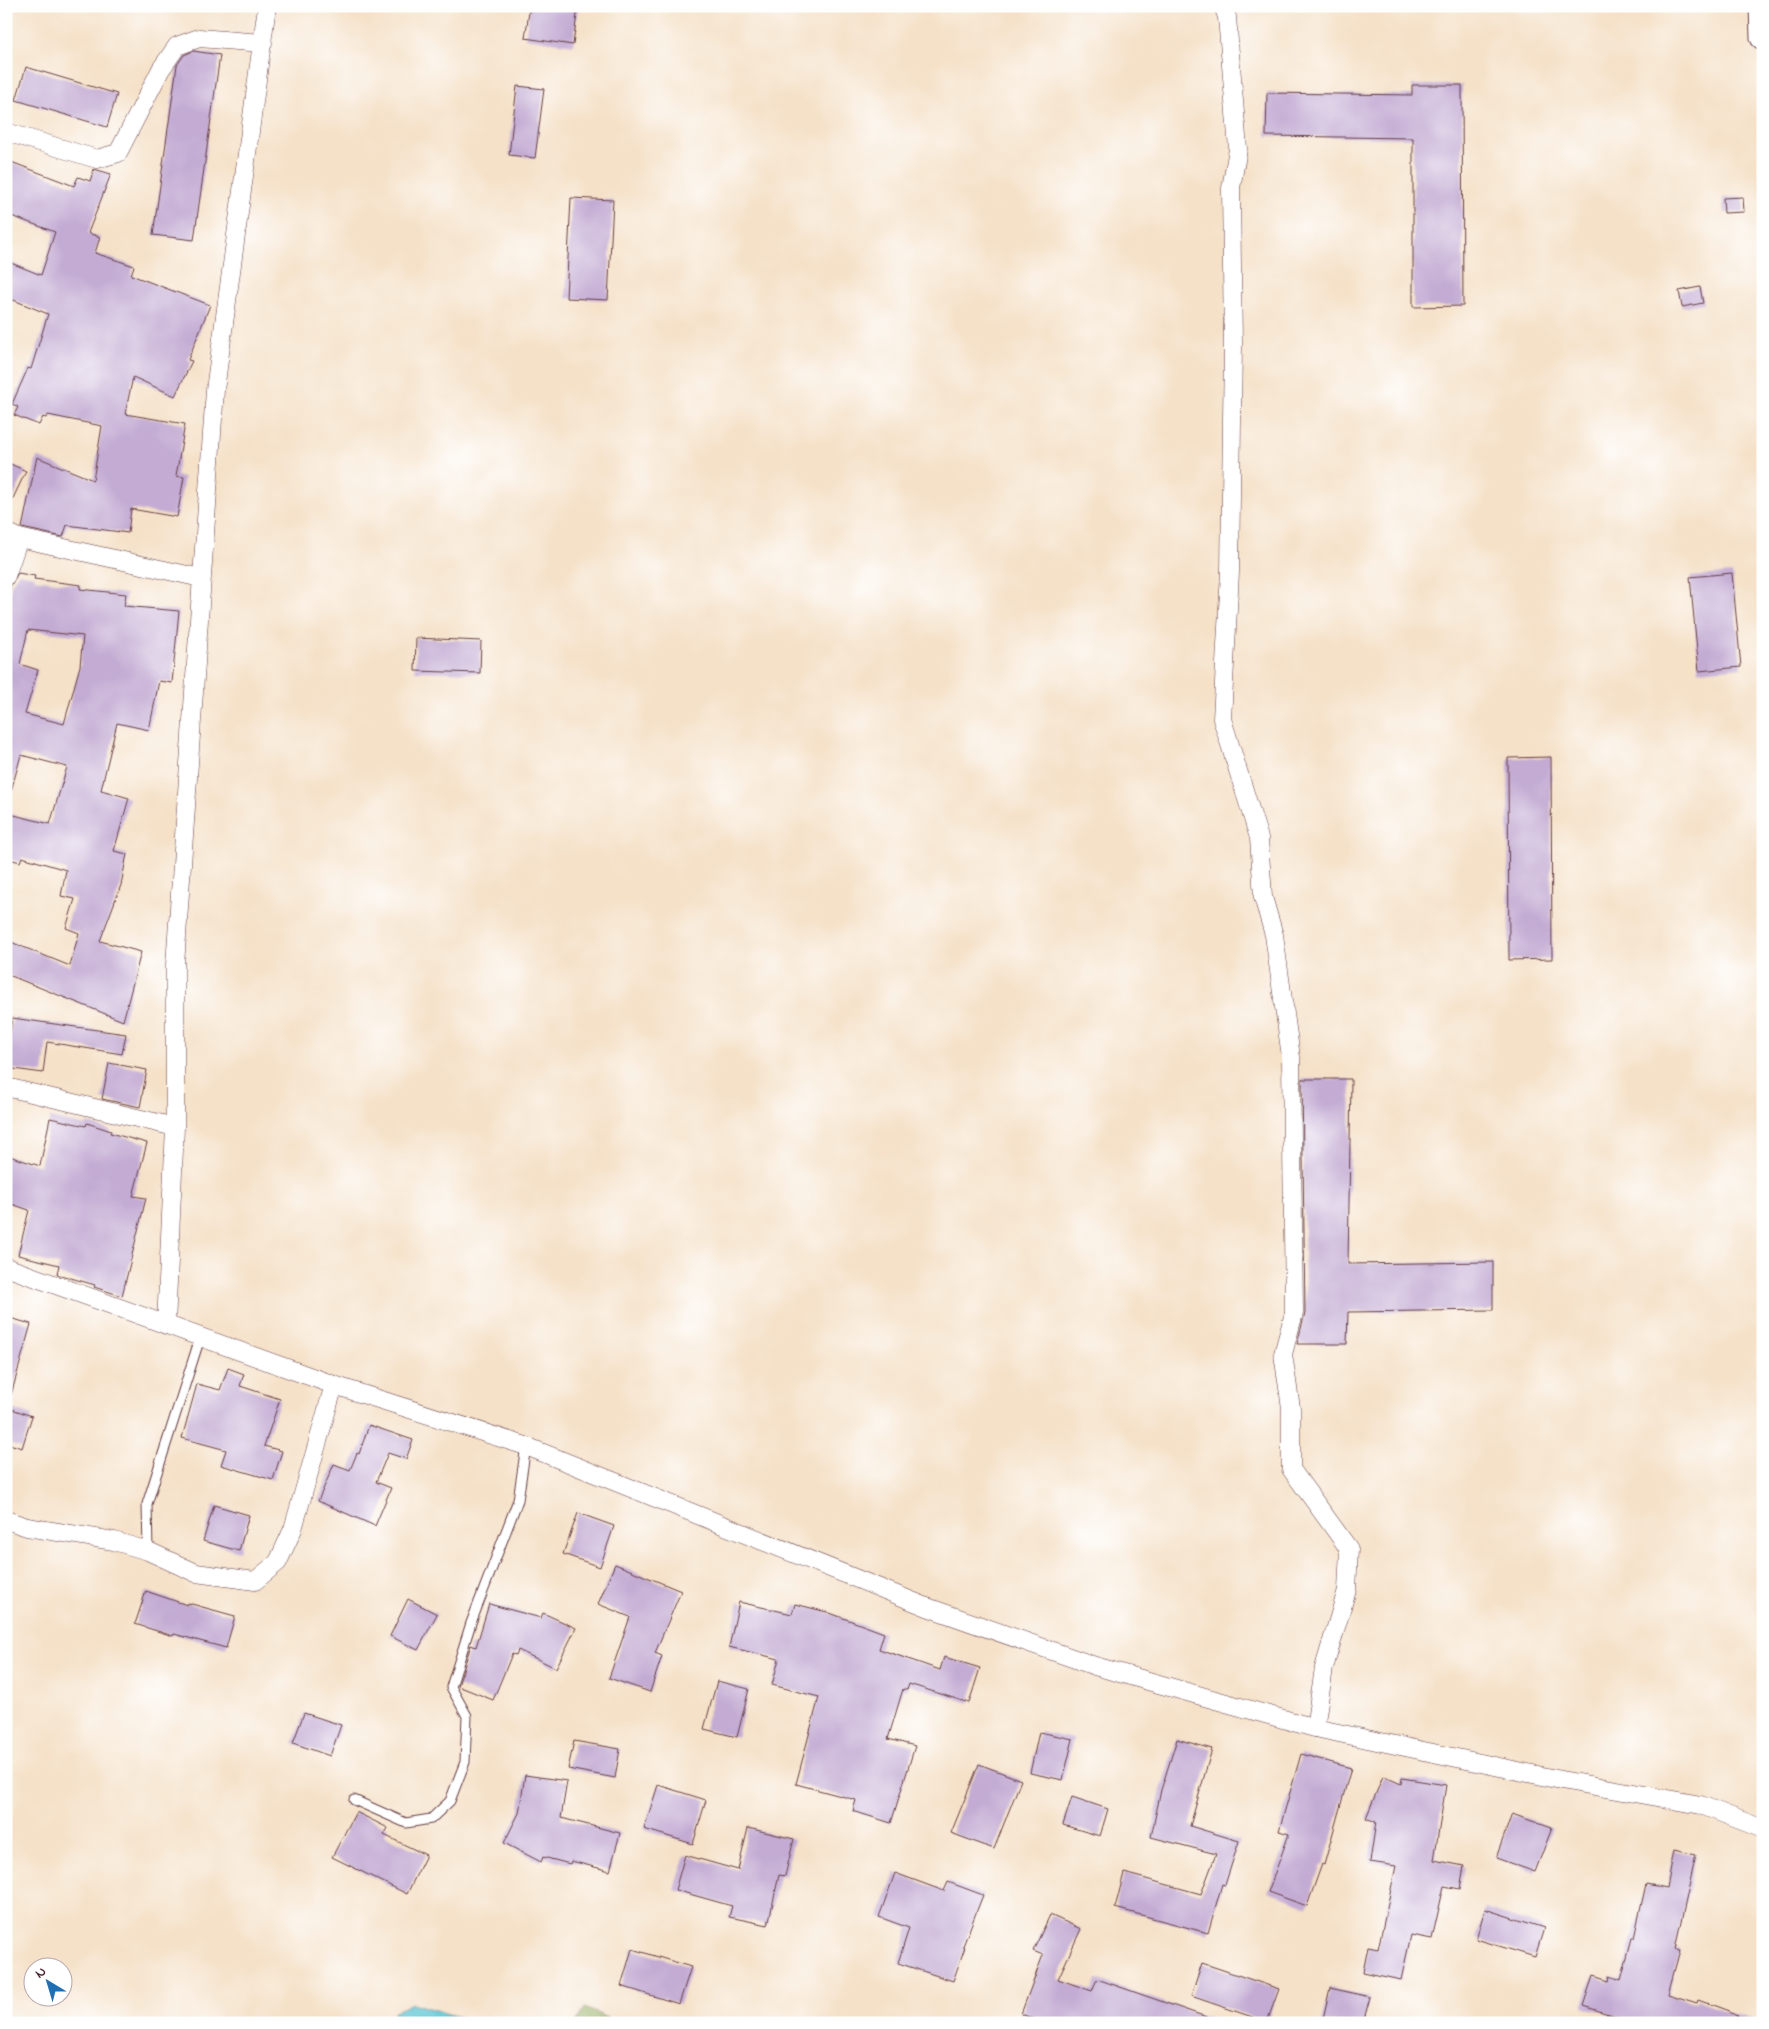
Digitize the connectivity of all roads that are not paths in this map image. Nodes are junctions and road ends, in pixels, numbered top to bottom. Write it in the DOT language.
graph roads {
  1 [pos="268,6"];
  2 [pos="1223,6"];
  3 [pos="1757,7"];
  4 [pos="1763,37"];
  5 [pos="263,42"];
  6 [pos="6,132"];
  7 [pos="13,535"];
  8 [pos="6,576"];
  9 [pos="201,578"];
  10 [pos="6,1087"];
  11 [pos="175,1126"];
  12 [pos="6,1267"];
  13 [pos="166,1325"];
  14 [pos="200,1338"];
  15 [pos="334,1385"];
  16 [pos="526,1446"];
  17 [pos="6,1520"];
  18 [pos="148,1552"];
  19 [pos="1316,1728"];
  20 [pos="354,1800"];
  21 [pos="1763,1829"];
  1 -- 5 [label="street"];
  2 -- 19 [label="street"];
  3 -- 4 [label="main road"];
  5 -- 6 [label="street"];
  5 -- 9 [label="street"];
  7 -- 8 [label="street"];
  7 -- 9 [label="street"];
  9 -- 11 [label="street"];
  10 -- 11 [label="street"];
  11 -- 13 [label="street"];
  12 -- 13 [label="street"];
  13 -- 14 [label="street"];
  14 -- 15 [label="street"];
  14 -- 18 [label="lane"];
  15 -- 16 [label="street"];
  15 -- 18 [label="street"];
  16 -- 19 [label="street"];
  16 -- 20 [label="lane"];
  17 -- 18 [label="street"];
  19 -- 21 [label="street"];
}
